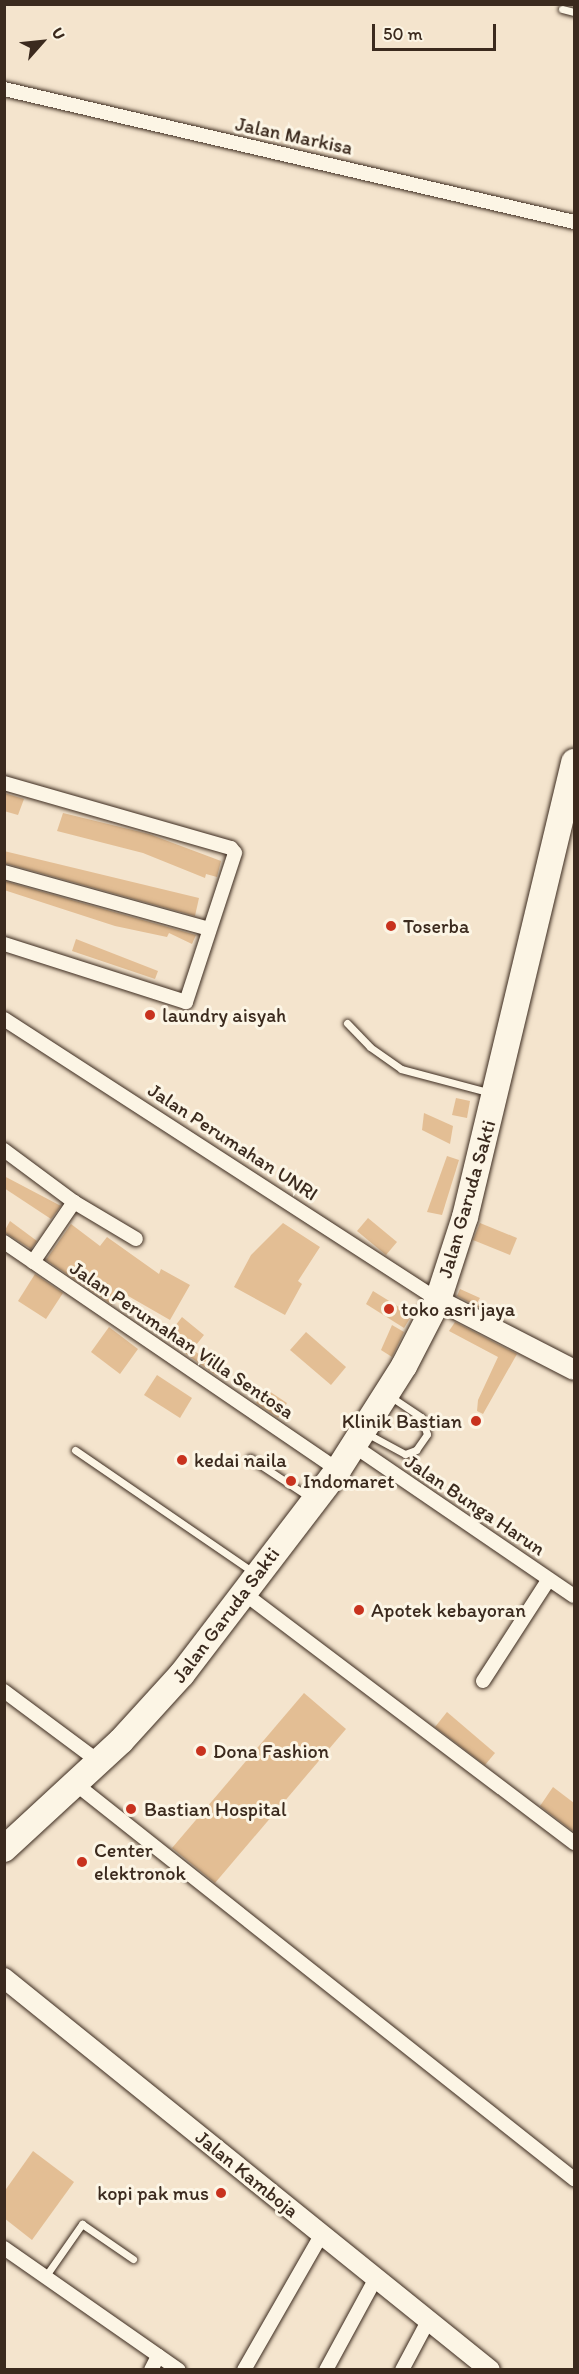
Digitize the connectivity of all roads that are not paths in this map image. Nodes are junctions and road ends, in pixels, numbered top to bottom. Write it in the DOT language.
graph roads {
  1 [pos="562,9"];
  2 [pos="574,12"];
  3 [pos="4,89"];
  4 [pos="574,222"];
  5 [pos="573,773"];
  6 [pos="4,783"];
  7 [pos="4,872"];
  8 [pos="209,929"];
  9 [pos="4,944"];
  10 [pos="4,1019"];
  11 [pos="346,1023"];
  12 [pos="496,1094"];
  13 [pos="4,1150"];
  14 [pos="74,1202"];
  15 [pos="136,1239"];
  16 [pos="4,1242"];
  17 [pos="33,1262"];
  18 [pos="438,1300"];
  19 [pos="574,1370"];
  20 [pos="388,1395"];
  21 [pos="358,1439"];
  22 [pos="75,1450"];
  23 [pos="250,1458"];
  24 [pos="338,1470"];
  25 [pos="314,1500"];
  26 [pos="549,1579"];
  27 [pos="251,1584"];
  28 [pos="574,1596"];
  29 [pos="483,1681"];
  30 [pos="4,1691"];
  31 [pos="98,1761"];
  32 [pos="72,1782"];
  33 [pos="574,1843"];
  34 [pos="4,1849"];
  35 [pos="4,1978"];
  36 [pos="574,2179"];
  37 [pos="322,2234"];
  38 [pos="4,2248"];
  39 [pos="133,2259"];
  40 [pos="45,2277"];
  41 [pos="375,2278"];
  42 [pos="428,2321"];
  43 [pos="158,2356"];
  44 [pos="151,2370"];
  45 [pos="179,2370"];
  46 [pos="244,2370"];
  47 [pos="326,2370"];
  48 [pos="402,2370"];
  49 [pos="490,2370"];
  1 -- 2 [label="lane"];
  3 -- 4 [label="street, Jalan Markisa"];
  5 -- 12 [label="highway, Jalan Garuda Sakti"];
  6 -- 8 [label="street"];
  7 -- 8 [label="street"];
  8 -- 9 [label="street"];
  10 -- 18 [label="street, Jalan Perumahan UNRI"];
  11 -- 12 [label="lane"];
  12 -- 18 [label="highway, Jalan Garuda Sakti"];
  13 -- 14 [label="street"];
  14 -- 15 [label="street"];
  14 -- 17 [label="street"];
  16 -- 17 [label="street, Jalan Perumahan Villa Sentosa"];
  17 -- 24 [label="street, Jalan Perumahan Villa Sentosa"];
  18 -- 19 [label="street"];
  18 -- 20 [label="highway, Jalan Garuda Sakti"];
  20 -- 21 [label="highway, Jalan Garuda Sakti"];
  20 -- 21 [label="lane"];
  21 -- 24 [label="highway, Jalan Garuda Sakti"];
  21 -- 26 [label="street, Jalan Bunga Harun"];
  22 -- 27 [label="lane"];
  23 -- 25 [label="lane"];
  24 -- 25 [label="highway, Jalan Garuda Sakti"];
  25 -- 27 [label="highway, Jalan Garuda Sakti"];
  26 -- 28 [label="street, Jalan Bunga Harun"];
  26 -- 29 [label="street"];
  27 -- 31 [label="highway, Jalan Garuda Sakti"];
  27 -- 33 [label="street"];
  30 -- 31 [label="street"];
  31 -- 32 [label="highway, Jalan Garuda Sakti"];
  32 -- 34 [label="highway, Jalan Garuda Sakti"];
  32 -- 36 [label="street"];
  35 -- 37 [label="street, Jalan Kamboja"];
  37 -- 41 [label="street, Jalan Kamboja"];
  37 -- 46 [label="street"];
  38 -- 40 [label="street"];
  39 -- 40 [label="lane"];
  40 -- 43 [label="street"];
  41 -- 42 [label="street, Jalan Kamboja"];
  41 -- 47 [label="street"];
  42 -- 48 [label="street"];
  42 -- 49 [label="street, Jalan Kamboja"];
  43 -- 44 [label="street"];
  43 -- 45 [label="street"];
}
